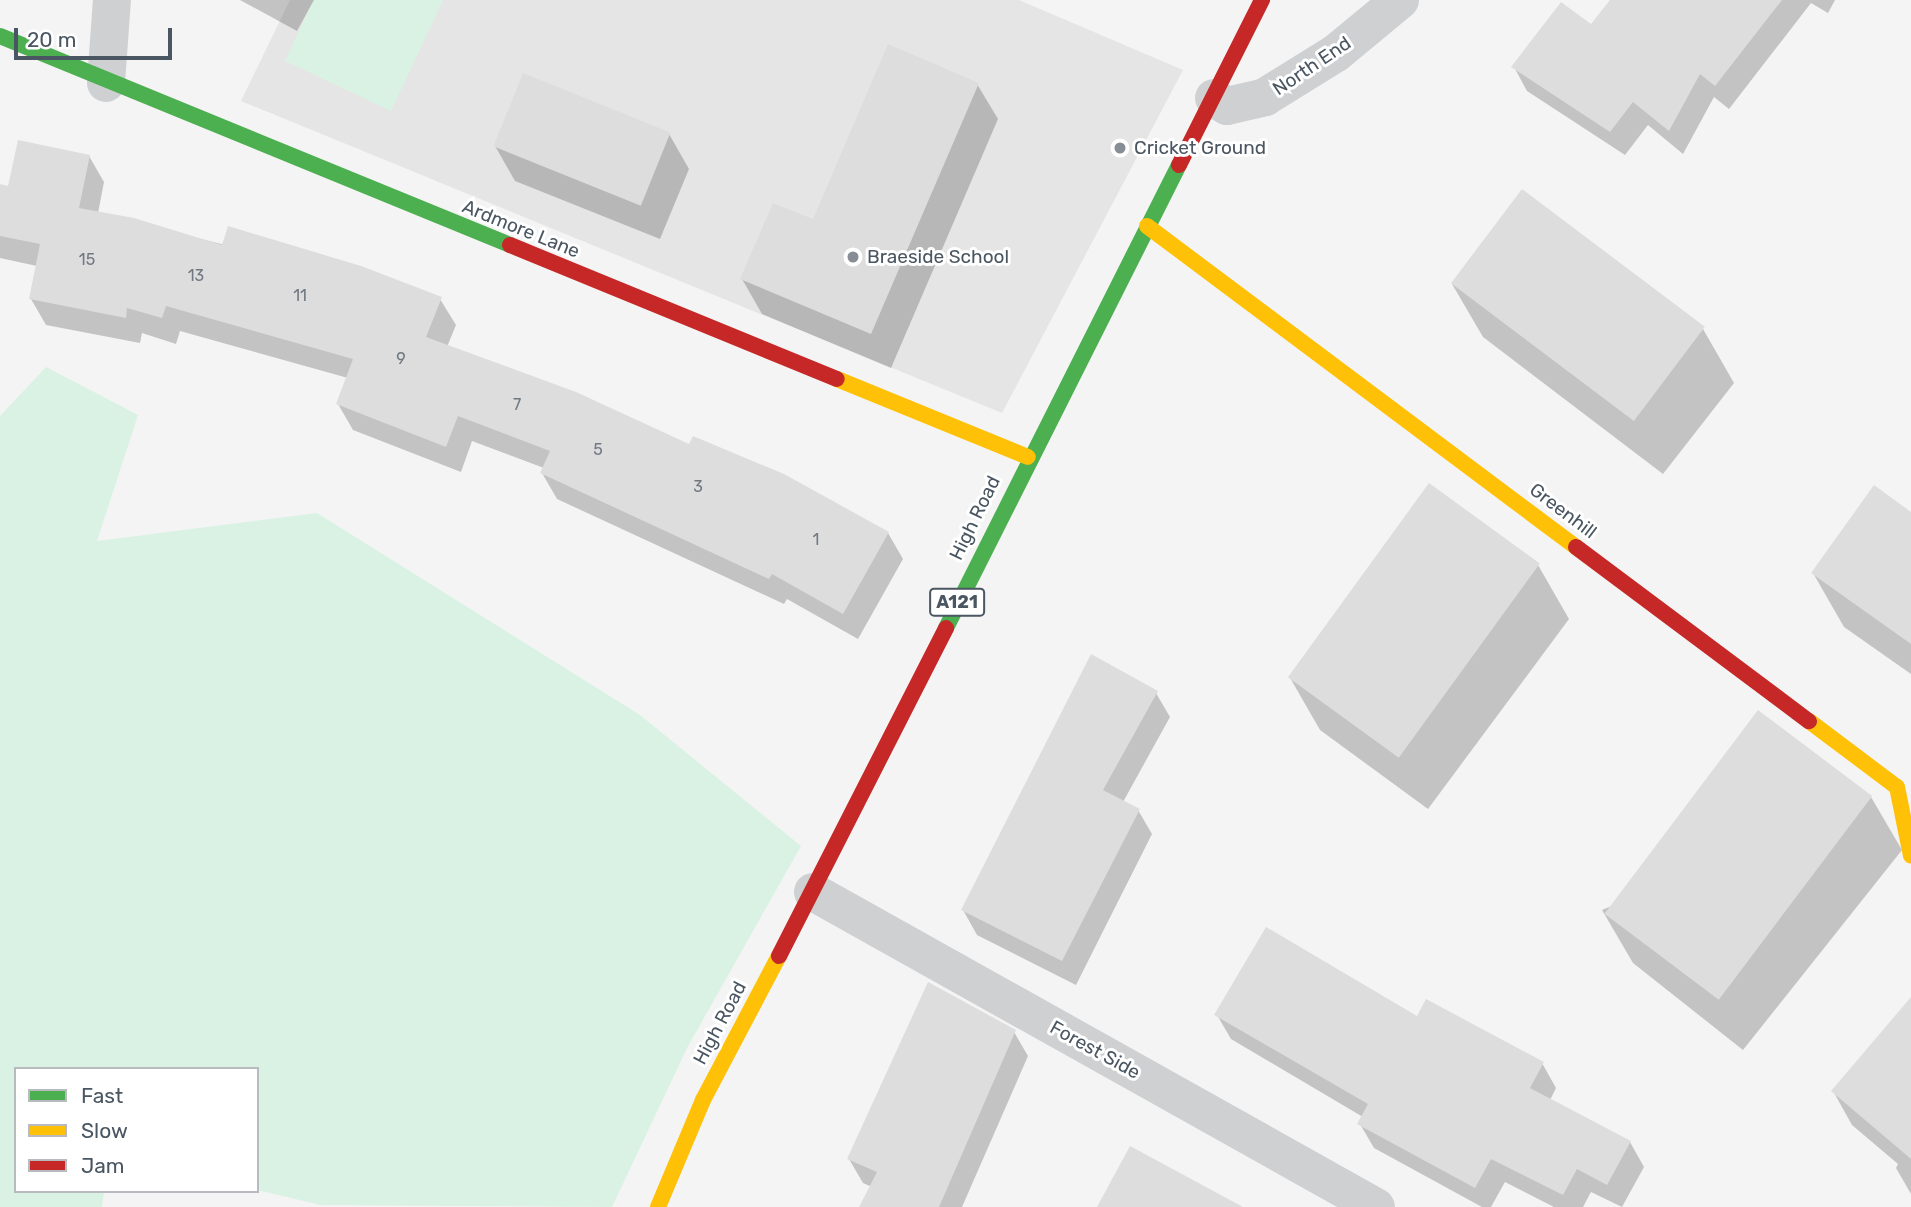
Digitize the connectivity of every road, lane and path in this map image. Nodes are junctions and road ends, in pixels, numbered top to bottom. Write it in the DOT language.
graph roads {
  1 [pos="112,0"];
  2 [pos="1262,0"];
  3 [pos="1400,0"];
  4 [pos="0,36"];
  5 [pos="106,83"];
  6 [pos="1214,97"];
  7 [pos="1147,226"];
  8 [pos="1028,457"];
  9 [pos="1911,856"];
  10 [pos="813,892"];
  11 [pos="657,1207"];
  12 [pos="1376,1207"];
  1 -- 5 [label="street"];
  2 -- 6 [label="street, High Road / A121"];
  3 -- 6 [label="street, North End"];
  4 -- 5 [label="street, Ardmore Lane"];
  5 -- 8 [label="street, Ardmore Lane"];
  6 -- 7 [label="street, High Road / A121"];
  7 -- 8 [label="street, High Road / A121"];
  7 -- 9 [label="street, Greenhill"];
  8 -- 10 [label="street, High Road / A121"];
  10 -- 11 [label="street, High Road / A121"];
  10 -- 12 [label="street, Forest Side"];
}
